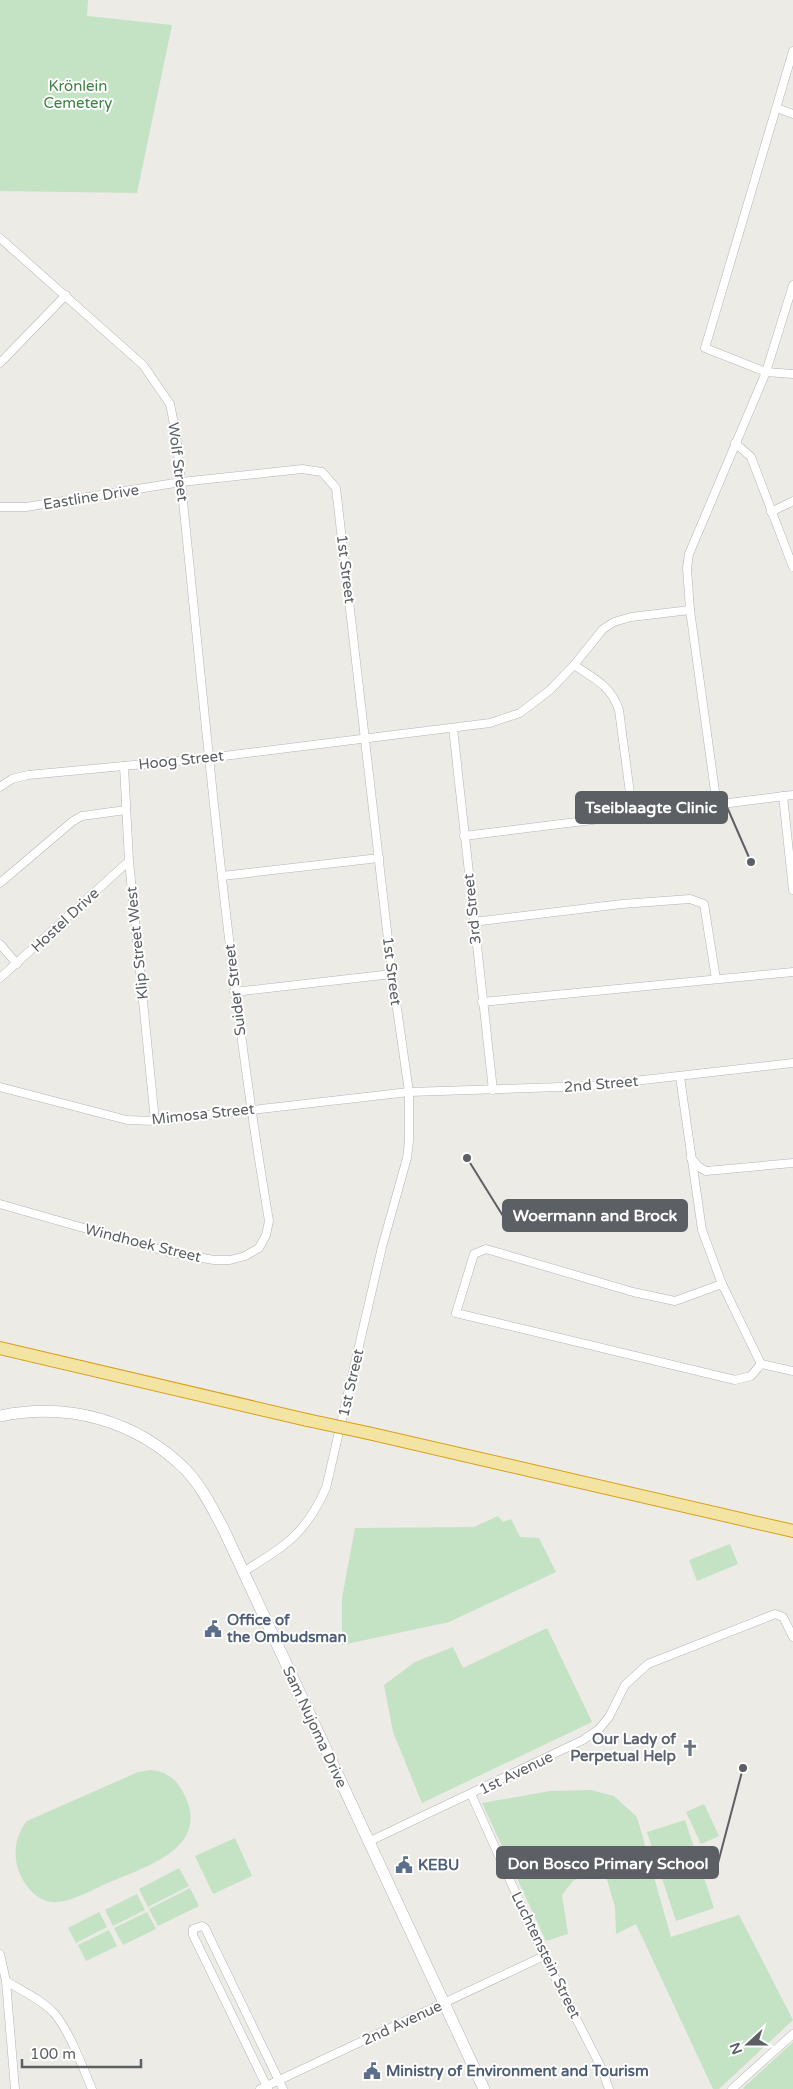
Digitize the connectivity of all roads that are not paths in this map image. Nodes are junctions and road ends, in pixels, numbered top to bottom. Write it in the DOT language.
graph roads {
  1 [pos="793,51"];
  2 [pos="777,108"];
  3 [pos="793,114"];
  4 [pos="0,238"];
  5 [pos="793,285"];
  6 [pos="66,295"];
  7 [pos="0,363"];
  8 [pos="766,372"];
  9 [pos="793,374"];
  10 [pos="736,443"];
  11 [pos="181,482"];
  12 [pos="793,501"];
  13 [pos="0,507"];
  14 [pos="771,512"];
  15 [pos="790,552"];
  16 [pos="793,568"];
  17 [pos="690,610"];
  18 [pos="574,665"];
  19 [pos="453,728"];
  20 [pos="365,739"];
  21 [pos="208,758"];
  22 [pos="124,766"];
  23 [pos="0,787"];
  24 [pos="793,795"];
  25 [pos="783,796"];
  26 [pos="718,806"];
  27 [pos="126,810"];
  28 [pos="633,816"];
  29 [pos="464,836"];
  30 [pos="379,858"];
  31 [pos="129,861"];
  32 [pos="222,876"];
  33 [pos="0,883"];
  34 [pos="793,890"];
  35 [pos="473,922"];
  36 [pos="0,944"];
  37 [pos="17,964"];
  38 [pos="793,972"];
  39 [pos="392,974"];
  40 [pos="0,978"];
  41 [pos="716,979"];
  42 [pos="234,992"];
  43 [pos="482,1002"];
  44 [pos="793,1063"];
  45 [pos="680,1077"];
  46 [pos="0,1087"];
  47 [pos="493,1090"];
  48 [pos="409,1092"];
  49 [pos="250,1108"];
  50 [pos="154,1121"];
  51 [pos="691,1158"];
  52 [pos="793,1163"];
  53 [pos="793,1171"];
  54 [pos="0,1204"];
  55 [pos="269,1221"];
  56 [pos="722,1284"];
  57 [pos="0,1348"];
  58 [pos="761,1364"];
  59 [pos="793,1371"];
  60 [pos="0,1416"];
  61 [pos="793,1531"];
  62 [pos="243,1572"];
  63 [pos="793,1636"];
  64 [pos="471,1794"];
  65 [pos="368,1842"];
  66 [pos="0,1954"];
  67 [pos="544,1956"];
  68 [pos="6,1981"];
  69 [pos="444,2003"];
  70 [pos="793,2034"];
  71 [pos="279,2080"];
  72 [pos="265,2088"];
  73 [pos="15,2089"];
  74 [pos="92,2089"];
  75 [pos="283,2089"];
  76 [pos="484,2089"];
  77 [pos="609,2089"];
  78 [pos="732,2089"];
  1 -- 2 [label="street"];
  2 -- 3 [label="street"];
  2 -- 8 [label="street"];
  4 -- 6 [label="street, Wolf Street"];
  5 -- 8 [label="street"];
  6 -- 7 [label="street"];
  6 -- 11 [label="street, Wolf Street"];
  8 -- 9 [label="street"];
  8 -- 10 [label="street"];
  10 -- 14 [label="street"];
  10 -- 17 [label="street"];
  11 -- 13 [label="street, Eastline Drive"];
  11 -- 20 [label="street, 1st Street"];
  11 -- 21 [label="street, Wolf Street"];
  12 -- 14 [label="street"];
  14 -- 15 [label="street"];
  15 -- 16 [label="street"];
  17 -- 18 [label="street, Hoog Street"];
  17 -- 26 [label="street"];
  18 -- 19 [label="street, Hoog Street"];
  18 -- 28 [label="street"];
  19 -- 20 [label="street, Hoog Street"];
  19 -- 29 [label="street, 3rd Street"];
  20 -- 21 [label="street, Hoog Street"];
  20 -- 30 [label="street, 1st Street"];
  21 -- 22 [label="street, Hoog Street"];
  21 -- 32 [label="street, Suider Street"];
  22 -- 23 [label="street, Hoog Street"];
  22 -- 27 [label="street, Klip Street West"];
  24 -- 25 [label="street"];
  25 -- 26 [label="street"];
  25 -- 34 [label="street"];
  26 -- 28 [label="street"];
  27 -- 31 [label="street, Klip Street West"];
  27 -- 33 [label="street"];
  28 -- 29 [label="street"];
  29 -- 35 [label="street, 3rd Street"];
  30 -- 32 [label="street"];
  30 -- 39 [label="street, 1st Street"];
  31 -- 37 [label="street, Hostel Drive"];
  31 -- 50 [label="street, Klip Street West"];
  32 -- 42 [label="street, Suider Street"];
  35 -- 41 [label="street"];
  35 -- 43 [label="street, 3rd Street"];
  36 -- 37 [label="street"];
  37 -- 40 [label="street, Hostel Drive"];
  38 -- 41 [label="street"];
  39 -- 42 [label="street"];
  39 -- 48 [label="street, 1st Street"];
  41 -- 43 [label="street"];
  42 -- 49 [label="street, Suider Street"];
  43 -- 47 [label="street, 3rd Street"];
  44 -- 45 [label="street, 2nd Street"];
  45 -- 47 [label="street, 2nd Street"];
  45 -- 51 [label="street"];
  46 -- 50 [label="street, Mimosa Street"];
  47 -- 48 [label="street, 2nd Street"];
  48 -- 49 [label="street, Mimosa Street"];
  48 -- 62 [label="street, 1st Street"];
  49 -- 50 [label="street, Mimosa Street"];
  49 -- 55 [label="street, Suider Street"];
  51 -- 52 [label="street"];
  51 -- 56 [label="street"];
  52 -- 53 [label="street"];
  54 -- 55 [label="street, Windhoek Street"];
  56 -- 58 [label="street"];
  56 -- 58 [label="street"];
  57 -- 61 [label="highway, bridge"];
  58 -- 59 [label="street"];
  60 -- 62 [label="main road, Sam Nujoma Drive"];
  62 -- 65 [label="main road, Sam Nujoma Drive"];
  63 -- 64 [label="street, 1st Avenue"];
  64 -- 65 [label="street, 1st Avenue"];
  64 -- 67 [label="street, Luchtenstein Street"];
  65 -- 69 [label="main road, Sam Nujoma Drive"];
  66 -- 68 [label="street"];
  67 -- 69 [label="street, 2nd Avenue"];
  67 -- 77 [label="street, Luchtenstein Street"];
  68 -- 73 [label="street"];
  68 -- 74 [label="street"];
  69 -- 71 [label="street, 2nd Avenue"];
  69 -- 76 [label="main road, Sam Nujoma Drive"];
  70 -- 78 [label="street"];
  71 -- 72 [label="street, 2nd Avenue"];
  71 -- 72 [label="street"];
  71 -- 75 [label="street"];
}
